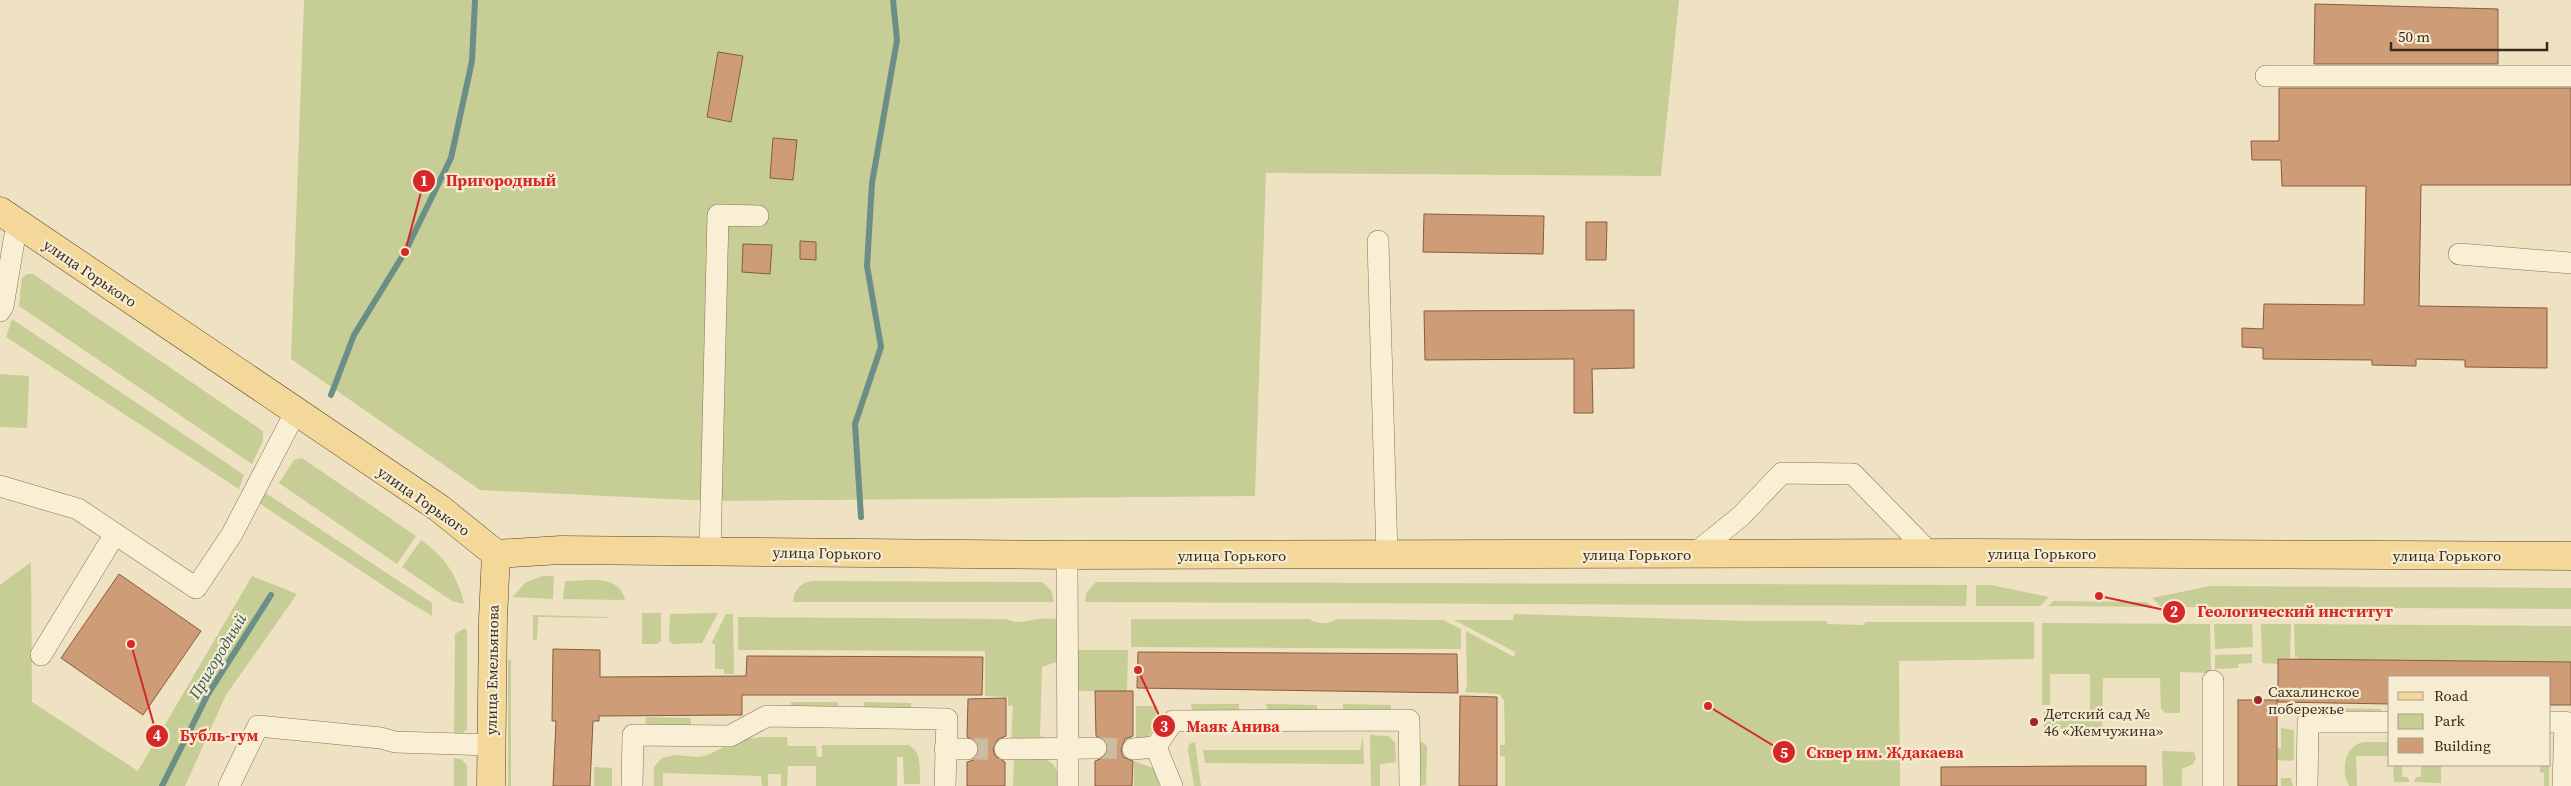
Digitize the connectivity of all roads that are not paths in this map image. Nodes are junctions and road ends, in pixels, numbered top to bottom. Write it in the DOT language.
graph roads {
  1 [pos="2266,76"];
  2 [pos="2571,76"];
  3 [pos="758,216"];
  4 [pos="8,217"];
  5 [pos="1378,241"];
  6 [pos="2459,254"];
  7 [pos="2571,263"];
  8 [pos="0,311"];
  9 [pos="295,413"];
  10 [pos="0,486"];
  11 [pos="114,534"];
  12 [pos="710,552"];
  13 [pos="1930,553"];
  14 [pos="496,554"];
  15 [pos="1694,554"];
  16 [pos="1067,555"];
  17 [pos="1387,555"];
  18 [pos="2571,556"];
  19 [pos="41,654"];
  20 [pos="2213,681"];
  21 [pos="2388,722"];
  22 [pos="2551,722"];
  23 [pos="491,745"];
  24 [pos="1156,747"];
  25 [pos="1096,748"];
  26 [pos="945,749"];
  27 [pos="967,749"];
  28 [pos="1005,749"];
  29 [pos="1068,749"];
  30 [pos="1133,749"];
  31 [pos="229,786"];
  32 [pos="491,786"];
  33 [pos="632,786"];
  34 [pos="945,786"];
  35 [pos="1068,786"];
  36 [pos="1172,786"];
  37 [pos="1410,786"];
  38 [pos="2213,786"];
  39 [pos="2307,786"];
  40 [pos="2563,786"];
  1 -- 2 [label="street"];
  3 -- 12 [label="street"];
  4 -- 8 [label="street"];
  4 -- 9 [label="main road, улица Горького"];
  5 -- 17 [label="street"];
  6 -- 7 [label="street"];
  9 -- 11 [label="street"];
  9 -- 14 [label="main road, улица Горького"];
  10 -- 11 [label="street"];
  11 -- 19 [label="street"];
  12 -- 14 [label="main road, улица Горького"];
  12 -- 16 [label="main road, улица Горького"];
  13 -- 15 [label="main road, улица Горького"];
  13 -- 15 [label="street"];
  13 -- 18 [label="main road, улица Горького"];
  14 -- 23 [label="main road, улица Емельянова"];
  15 -- 17 [label="main road, улица Горького"];
  16 -- 17 [label="main road, улица Горького"];
  16 -- 29 [label="street"];
  20 -- 38 [label="street"];
  21 -- 39 [label="street"];
  22 -- 40 [label="street"];
  23 -- 31 [label="street"];
  23 -- 32 [label="main road, улица Емельянова"];
  24 -- 30 [label="street"];
  24 -- 36 [label="street"];
  24 -- 37 [label="street"];
  25 -- 29 [label="street"];
  26 -- 27 [label="street"];
  26 -- 33 [label="street"];
  26 -- 34 [label="street"];
  28 -- 29 [label="street"];
  29 -- 35 [label="street"];
}
